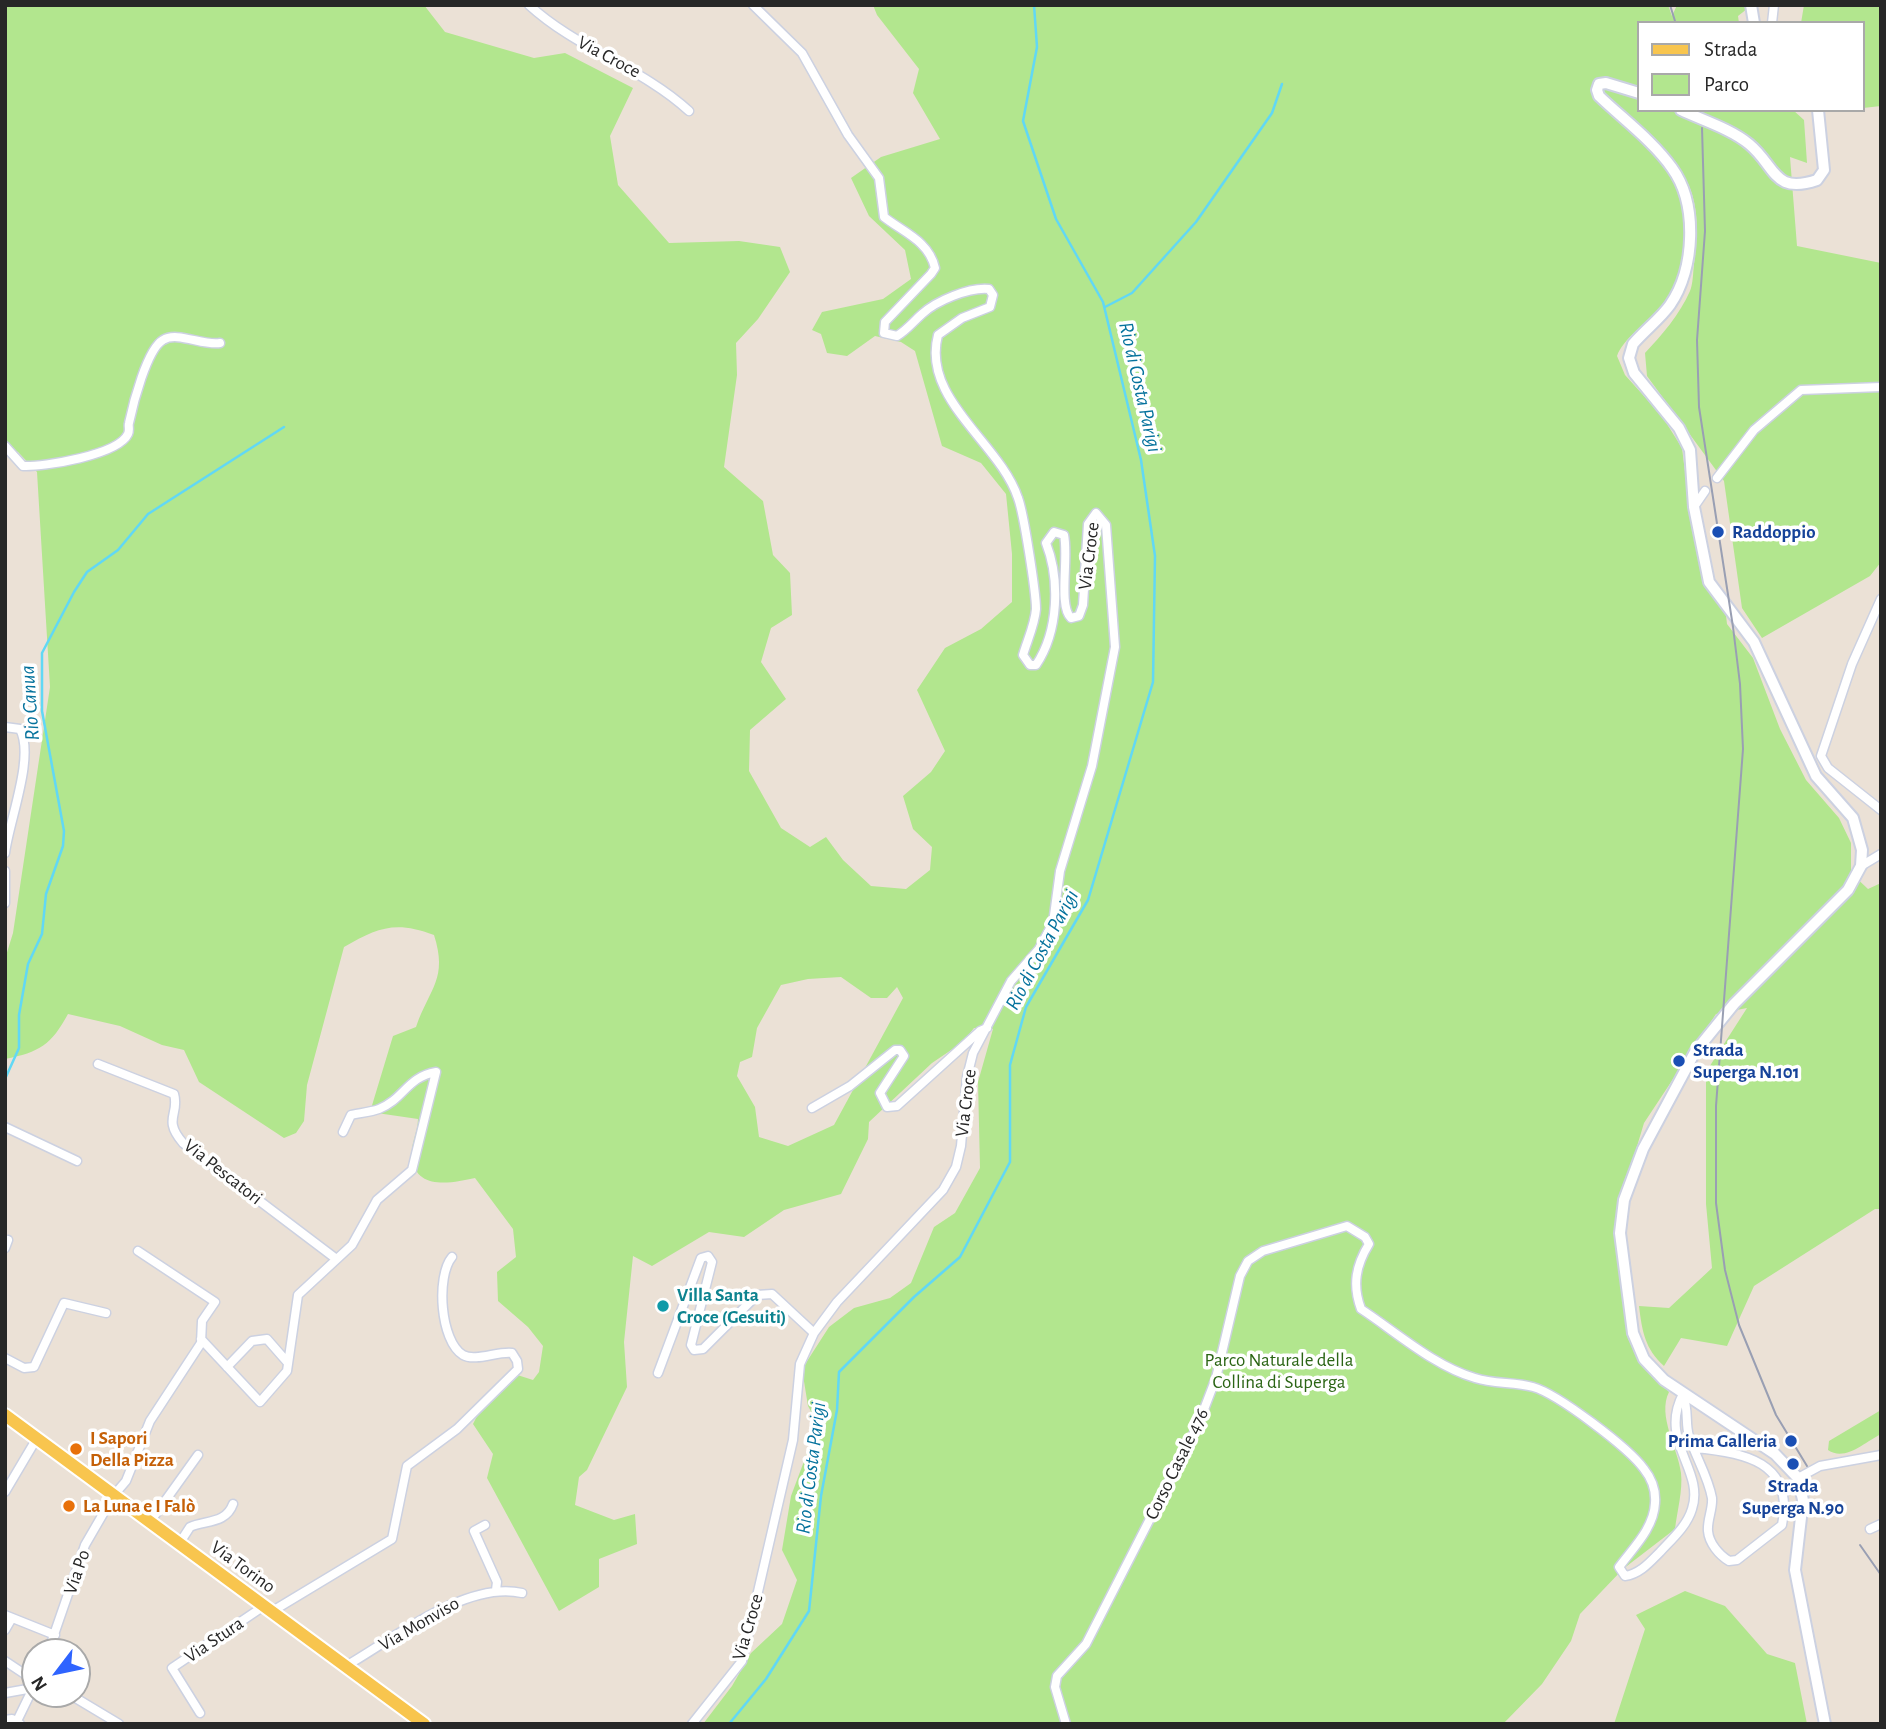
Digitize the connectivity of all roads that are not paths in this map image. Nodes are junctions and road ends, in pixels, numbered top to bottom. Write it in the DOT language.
graph roads {
  1 [pos="528,5"];
  2 [pos="753,5"];
  3 [pos="1638,93"];
  4 [pos="689,111"];
  5 [pos="1685,112"];
  6 [pos="1818,112"];
  7 [pos="220,344"];
  8 [pos="1881,387"];
  9 [pos="5,446"];
  10 [pos="1717,478"];
  11 [pos="1705,491"];
  12 [pos="1694,507"];
  13 [pos="1881,599"];
  14 [pos="5,727"];
  15 [pos="1881,810"];
  16 [pos="5,853"];
  17 [pos="1881,854"];
  18 [pos="1861,866"];
  19 [pos="5,871"];
  20 [pos="5,903"];
  21 [pos="987,1028"];
  22 [pos="98,1064"];
  23 [pos="812,1108"];
  24 [pos="5,1127"];
  25 [pos="343,1132"];
  26 [pos="77,1161"];
  27 [pos="138,1251"];
  28 [pos="452,1257"];
  29 [pos="335,1258"];
  30 [pos="106,1313"];
  31 [pos="814,1333"];
  32 [pos="201,1339"];
  33 [pos="5,1358"];
  34 [pos="288,1363"];
  35 [pos="227,1367"];
  36 [pos="658,1373"];
  37 [pos="1683,1394"];
  38 [pos="5,1415"];
  39 [pos="37,1438"];
  40 [pos="1694,1448"];
  41 [pos="198,1455"];
  42 [pos="1881,1455"];
  43 [pos="1798,1478"];
  44 [pos="5,1492"];
  45 [pos="114,1495"];
  46 [pos="233,1504"];
  47 [pos="150,1522"];
  48 [pos="1881,1524"];
  49 [pos="485,1525"];
  50 [pos="1870,1529"];
  51 [pos="179,1544"];
  52 [pos="496,1590"];
  53 [pos="523,1593"];
  54 [pos="268,1609"];
  55 [pos="8,1617"];
  56 [pos="5,1630"];
  57 [pos="55,1634"];
  58 [pos="53,1638"];
  59 [pos="5,1661"];
  60 [pos="346,1666"];
  61 [pos="21,1674"];
  62 [pos="91,1707"];
  63 [pos="200,1713"];
  64 [pos="5,1720"];
  65 [pos="18,1722"];
  66 [pos="119,1724"];
  67 [pos="424,1724"];
  68 [pos="692,1724"];
  69 [pos="1066,1724"];
  70 [pos="1825,1724"];
  1 -- 4 [label="street, Via Croce"];
  2 -- 21 [label="street, Via Croce"];
  3 -- 12 [label="street"];
  5 -- 6 [label="street"];
  7 -- 9 [label="street"];
  8 -- 10 [label="street"];
  11 -- 12 [label="street"];
  12 -- 18 [label="street"];
  13 -- 15 [label="street"];
  14 -- 16 [label="street"];
  17 -- 18 [label="street"];
  18 -- 37 [label="street"];
  19 -- 20 [label="street"];
  21 -- 23 [label="street"];
  21 -- 31 [label="street, Via Croce"];
  22 -- 29 [label="street, Via Pescatori"];
  24 -- 26 [label="street"];
  25 -- 29 [label="street"];
  27 -- 32 [label="street"];
  28 -- 54 [label="street"];
  29 -- 34 [label="street"];
  30 -- 33 [label="street"];
  31 -- 36 [label="street"];
  31 -- 68 [label="street, Via Croce"];
  32 -- 35 [label="street"];
  32 -- 45 [label="street"];
  34 -- 35 [label="street"];
  34 -- 35 [label="street"];
  37 -- 40 [label="street"];
  37 -- 43 [label="street"];
  37 -- 69 [label="street, Corso Casale 476"];
  38 -- 39 [label="main road, Via Torino"];
  39 -- 44 [label="street"];
  39 -- 45 [label="main road, Via Torino"];
  40 -- 40 [label="street"];
  41 -- 47 [label="street"];
  42 -- 43 [label="street"];
  43 -- 70 [label="street"];
  45 -- 47 [label="main road, Via Torino"];
  45 -- 57 [label="street, Via Po"];
  46 -- 51 [label="street"];
  47 -- 51 [label="main road, Via Torino"];
  48 -- 50 [label="street"];
  49 -- 52 [label="street"];
  51 -- 54 [label="main road, Via Torino"];
  52 -- 53 [label="street, Via Monviso"];
  52 -- 60 [label="street, Via Monviso"];
  54 -- 60 [label="main road, Via Torino"];
  54 -- 63 [label="street, Via Stura"];
  55 -- 56 [label="street"];
  55 -- 57 [label="street"];
  57 -- 58 [label="street, Via Po"];
  59 -- 61 [label="street"];
  60 -- 67 [label="main road, Via Torino"];
  62 -- 66 [label="street"];
  64 -- 65 [label="street"];
}
